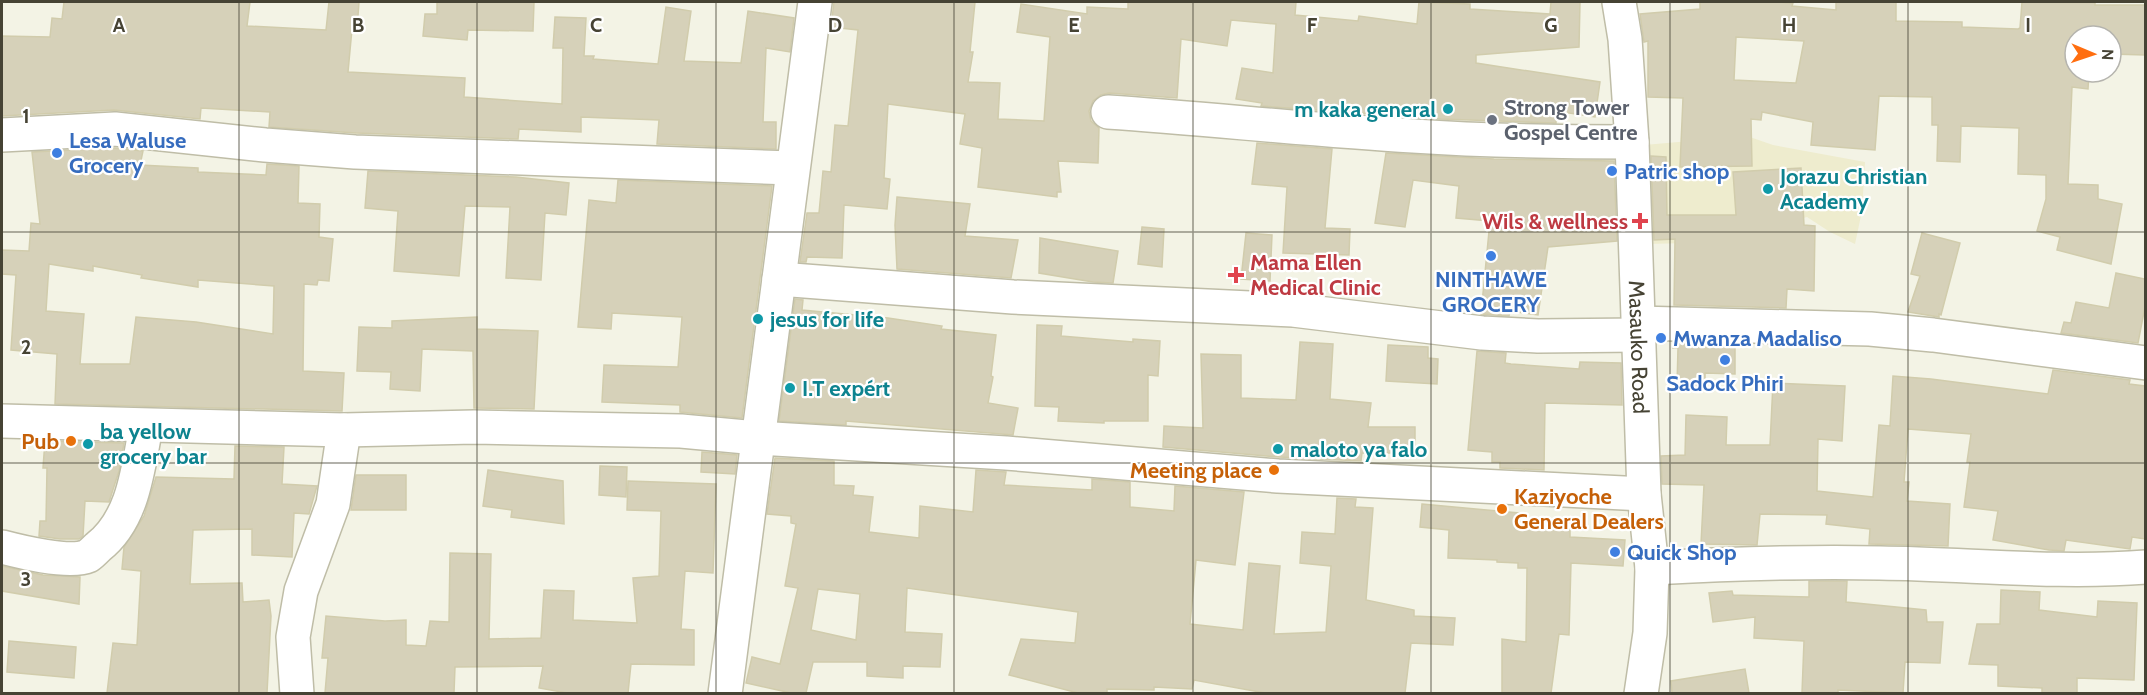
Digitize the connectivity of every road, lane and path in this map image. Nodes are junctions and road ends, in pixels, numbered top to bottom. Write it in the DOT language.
graph roads {
  1 [pos="815,2"];
  2 [pos="1619,2"];
  3 [pos="1108,112"];
  4 [pos="2,135"];
  5 [pos="1632,142"];
  6 [pos="792,168"];
  7 [pos="779,279"];
  8 [pos="1639,329"];
  9 [pos="2145,363"];
  10 [pos="2,421"];
  11 [pos="146,426"];
  12 [pos="344,430"];
  13 [pos="757,438"];
  14 [pos="1644,494"];
  15 [pos="2,547"];
  16 [pos="2145,567"];
  17 [pos="1652,568"];
  18 [pos="297,693"];
  19 [pos="725,693"];
  20 [pos="1641,693"];
  1 -- 6 [label="street"];
  2 -- 5 [label="street, Masauko Road"];
  3 -- 5 [label="street"];
  4 -- 6 [label="street"];
  5 -- 8 [label="street, Masauko Road"];
  6 -- 7 [label="street"];
  7 -- 8 [label="street"];
  7 -- 13 [label="street"];
  8 -- 9 [label="street"];
  8 -- 14 [label="street, Masauko Road"];
  10 -- 11 [label="street"];
  11 -- 12 [label="street"];
  11 -- 15 [label="street"];
  12 -- 13 [label="street"];
  12 -- 18 [label="street"];
  13 -- 14 [label="street"];
  13 -- 19 [label="street"];
  14 -- 17 [label="street, Masauko Road"];
  16 -- 17 [label="street"];
  17 -- 20 [label="street, Masauko Road"];
}
